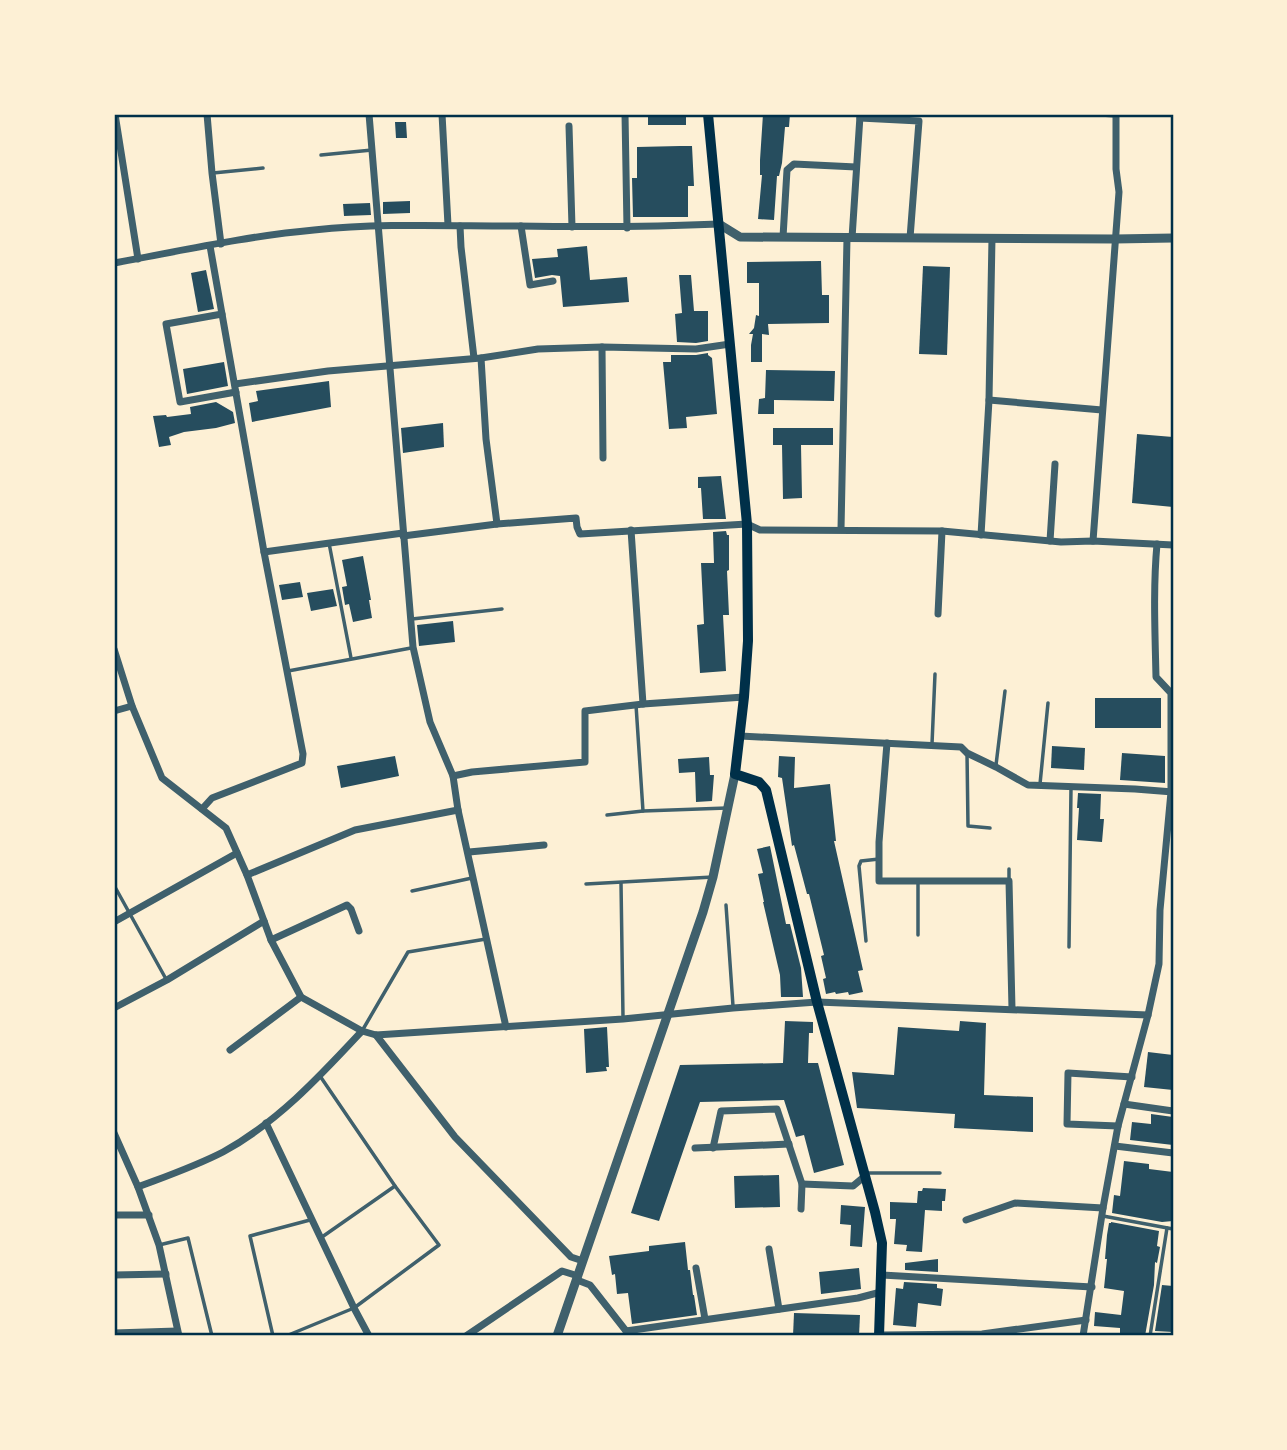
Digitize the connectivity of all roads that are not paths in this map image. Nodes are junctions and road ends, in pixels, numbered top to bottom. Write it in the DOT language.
graph roads {
  1 [pos="114,114"];
  2 [pos="207,114"];
  3 [pos="369,114"];
  4 [pos="442,114"];
  5 [pos="625,114"];
  6 [pos="708,114"];
  7 [pos="1089,114"];
  8 [pos="1116,115"];
  9 [pos="860,116"];
  10 [pos="569,126"];
  11 [pos="372,150"];
  12 [pos="321,155"];
  13 [pos="856,167"];
  14 [pos="263,168"];
  15 [pos="212,173"];
  16 [pos="448,225"];
  17 [pos="719,225"];
  18 [pos="378,226"];
  19 [pos="460,226"];
  20 [pos="522,226"];
  21 [pos="572,227"];
  22 [pos="627,228"];
  23 [pos="783,237"];
  24 [pos="849,237"];
  25 [pos="910,238"];
  26 [pos="992,238"];
  27 [pos="1173,238"];
  28 [pos="1115,239"];
  29 [pos="221,244"];
  30 [pos="210,246"];
  31 [pos="138,259"];
  32 [pos="114,263"];
  33 [pos="553,281"];
  34 [pos="222,314"];
  35 [pos="730,344"];
  36 [pos="602,347"];
  37 [pos="477,358"];
  38 [pos="388,366"];
  39 [pos="235,388"];
  40 [pos="989,400"];
  41 [pos="1102,410"];
  42 [pos="603,458"];
  43 [pos="1055,464"];
  44 [pos="497,524"];
  45 [pos="747,524"];
  46 [pos="841,529"];
  47 [pos="631,530"];
  48 [pos="942,531"];
  49 [pos="403,534"];
  50 [pos="981,535"];
  51 [pos="1050,541"];
  52 [pos="1093,541"];
  53 [pos="329,542"];
  54 [pos="1157,544"];
  55 [pos="1173,545"];
  56 [pos="264,552"];
  57 [pos="502,609"];
  58 [pos="938,614"];
  59 [pos="410,619"];
  60 [pos="413,647"];
  61 [pos="114,649"];
  62 [pos="351,658"];
  63 [pos="286,671"];
  64 [pos="935,674"];
  65 [pos="1005,691"];
  66 [pos="1172,693"];
  67 [pos="744,697"];
  68 [pos="1048,702"];
  69 [pos="639,705"];
  70 [pos="132,706"];
  71 [pos="114,711"];
  72 [pos="740,736"];
  73 [pos="887,743"];
  74 [pos="932,744"];
  75 [pos="967,753"];
  76 [pos="996,767"];
  77 [pos="735,774"];
  78 [pos="453,776"];
  79 [pos="1040,786"];
  80 [pos="1071,787"];
  81 [pos="1172,792"];
  82 [pos="729,808"];
  83 [pos="202,809"];
  84 [pos="458,810"];
  85 [pos="643,811"];
  86 [pos="607,815"];
  87 [pos="990,828"];
  88 [pos="544,845"];
  89 [pos="469,852"];
  90 [pos="237,853"];
  91 [pos="879,859"];
  92 [pos="1009,869"];
  93 [pos="247,875"];
  94 [pos="474,877"];
  95 [pos="713,877"];
  96 [pos="918,881"];
  97 [pos="1009,881"];
  98 [pos="621,883"];
  99 [pos="1162,883"];
  100 [pos="1173,883"];
  101 [pos="586,884"];
  102 [pos="115,887"];
  103 [pos="412,891"];
  104 [pos="726,905"];
  105 [pos="130,913"];
  106 [pos="264,921"];
  107 [pos="114,922"];
  108 [pos="359,932"];
  109 [pos="918,936"];
  110 [pos="487,939"];
  111 [pos="271,940"];
  112 [pos="866,941"];
  113 [pos="1069,947"];
  114 [pos="167,980"];
  115 [pos="300,997"];
  116 [pos="817,1002"];
  117 [pos="114,1008"];
  118 [pos="733,1008"];
  119 [pos="1012,1009"];
  120 [pos="668,1015"];
  121 [pos="1148,1015"];
  122 [pos="623,1019"];
  123 [pos="506,1027"];
  124 [pos="362,1031"];
  125 [pos="376,1035"];
  126 [pos="230,1049"];
  127 [pos="320,1076"];
  128 [pos="1132,1077"];
  129 [pos="1124,1104"];
  130 [pos="1173,1111"];
  131 [pos="266,1123"];
  132 [pos="1118,1126"];
  133 [pos="114,1133"];
  134 [pos="789,1144"];
  135 [pos="1115,1146"];
  136 [pos="695,1148"];
  137 [pos="713,1148"];
  138 [pos="1173,1153"];
  139 [pos="940,1173"];
  140 [pos="865,1174"];
  141 [pos="802,1184"];
  142 [pos="395,1186"];
  143 [pos="138,1187"];
  144 [pos="801,1209"];
  145 [pos="1103,1212"];
  146 [pos="149,1214"];
  147 [pos="114,1215"];
  148 [pos="312,1220"];
  149 [pos="966,1220"];
  150 [pos="1167,1228"];
  151 [pos="1173,1229"];
  152 [pos="321,1238"];
  153 [pos="159,1245"];
  154 [pos="769,1249"];
  155 [pos="583,1262"];
  156 [pos="696,1268"];
  157 [pos="166,1274"];
  158 [pos="114,1275"];
  159 [pos="882,1275"];
  160 [pos="578,1278"];
  161 [pos="1092,1287"];
  162 [pos="881,1292"];
  163 [pos="354,1308"];
  164 [pos="779,1308"];
  165 [pos="705,1319"];
  166 [pos="1086,1320"];
  167 [pos="114,1333"];
  168 [pos="178,1334"];
  169 [pos="628,1334"];
  170 [pos="879,1335"];
  171 [pos="212,1336"];
  172 [pos="273,1336"];
  173 [pos="286,1336"];
  174 [pos="369,1336"];
  175 [pos="467,1336"];
  176 [pos="557,1336"];
  177 [pos="1083,1336"];
  178 [pos="1150,1336"];
  1 -- 31 [label="street"];
  2 -- 15 [label="street"];
  3 -- 11 [label="street"];
  4 -- 16 [label="street"];
  5 -- 22 [label="street"];
  6 -- 17 [label="main road"];
  7 -- 8 [label="lane"];
  8 -- 28 [label="street"];
  9 -- 13 [label="street"];
  9 -- 25 [label="street"];
  10 -- 21 [label="street"];
  11 -- 12 [label="lane"];
  11 -- 18 [label="street"];
  13 -- 23 [label="street"];
  13 -- 24 [label="street"];
  14 -- 15 [label="lane"];
  15 -- 29 [label="street"];
  16 -- 18 [label="street"];
  16 -- 19 [label="street"];
  17 -- 22 [label="street"];
  17 -- 23 [label="street"];
  17 -- 35 [label="main road"];
  18 -- 29 [label="street"];
  18 -- 38 [label="street"];
  19 -- 20 [label="street"];
  19 -- 37 [label="street"];
  20 -- 21 [label="street"];
  20 -- 33 [label="street"];
  21 -- 22 [label="street"];
  23 -- 24 [label="street"];
  24 -- 25 [label="street"];
  24 -- 46 [label="street"];
  25 -- 26 [label="street"];
  26 -- 28 [label="street"];
  26 -- 40 [label="street"];
  27 -- 28 [label="street"];
  28 -- 41 [label="street"];
  29 -- 30 [label="street"];
  30 -- 31 [label="street"];
  30 -- 34 [label="street"];
  31 -- 32 [label="street"];
  34 -- 39 [label="street"];
  34 -- 39 [label="street"];
  35 -- 36 [label="street"];
  35 -- 45 [label="main road"];
  36 -- 37 [label="street"];
  36 -- 42 [label="street"];
  37 -- 38 [label="street"];
  37 -- 44 [label="street"];
  38 -- 39 [label="street"];
  38 -- 49 [label="street"];
  39 -- 56 [label="street"];
  40 -- 41 [label="street"];
  40 -- 50 [label="street"];
  41 -- 52 [label="street"];
  43 -- 51 [label="street"];
  44 -- 47 [label="street"];
  44 -- 49 [label="street"];
  45 -- 46 [label="street"];
  45 -- 47 [label="street"];
  45 -- 67 [label="main road"];
  46 -- 48 [label="street"];
  47 -- 69 [label="street"];
  48 -- 50 [label="street"];
  48 -- 58 [label="street"];
  49 -- 53 [label="street"];
  49 -- 59 [label="street"];
  50 -- 51 [label="street"];
  51 -- 52 [label="street"];
  52 -- 54 [label="street"];
  53 -- 56 [label="street"];
  53 -- 62 [label="lane"];
  54 -- 55 [label="street"];
  54 -- 66 [label="street"];
  56 -- 63 [label="street"];
  57 -- 59 [label="lane"];
  59 -- 60 [label="street"];
  60 -- 62 [label="lane"];
  60 -- 78 [label="street"];
  61 -- 70 [label="street"];
  62 -- 63 [label="lane"];
  63 -- 83 [label="street"];
  64 -- 74 [label="lane"];
  65 -- 76 [label="lane"];
  66 -- 81 [label="street"];
  67 -- 69 [label="street"];
  67 -- 72 [label="main road"];
  68 -- 79 [label="lane"];
  69 -- 78 [label="street"];
  69 -- 85 [label="lane"];
  70 -- 71 [label="street"];
  70 -- 83 [label="street"];
  72 -- 73 [label="street"];
  72 -- 77 [label="main road"];
  73 -- 74 [label="street"];
  73 -- 91 [label="street"];
  74 -- 75 [label="street"];
  75 -- 76 [label="street"];
  75 -- 87 [label="lane"];
  76 -- 79 [label="street"];
  77 -- 82 [label="street"];
  77 -- 116 [label="main road"];
  78 -- 84 [label="street"];
  79 -- 80 [label="street"];
  80 -- 81 [label="street"];
  80 -- 113 [label="lane"];
  81 -- 99 [label="street"];
  82 -- 85 [label="lane"];
  82 -- 95 [label="street"];
  83 -- 90 [label="street"];
  84 -- 89 [label="street"];
  84 -- 93 [label="street"];
  85 -- 86 [label="lane"];
  88 -- 89 [label="street"];
  89 -- 94 [label="street"];
  90 -- 93 [label="street"];
  90 -- 105 [label="street"];
  91 -- 96 [label="street"];
  91 -- 112 [label="lane"];
  92 -- 97 [label="lane"];
  93 -- 106 [label="street"];
  94 -- 103 [label="lane"];
  94 -- 110 [label="street"];
  95 -- 98 [label="lane"];
  95 -- 120 [label="street"];
  96 -- 97 [label="street"];
  96 -- 109 [label="lane"];
  97 -- 119 [label="street"];
  98 -- 101 [label="lane"];
  98 -- 122 [label="lane"];
  99 -- 100 [label="street"];
  99 -- 121 [label="street"];
  102 -- 105 [label="lane"];
  104 -- 118 [label="lane"];
  105 -- 107 [label="street"];
  105 -- 114 [label="lane"];
  106 -- 111 [label="street"];
  106 -- 114 [label="street"];
  108 -- 111 [label="street"];
  110 -- 123 [label="street"];
  110 -- 124 [label="lane"];
  111 -- 115 [label="street"];
  114 -- 117 [label="street"];
  115 -- 124 [label="street"];
  115 -- 126 [label="street"];
  116 -- 118 [label="street"];
  116 -- 119 [label="street"];
  116 -- 140 [label="main road"];
  118 -- 120 [label="street"];
  119 -- 121 [label="street"];
  120 -- 122 [label="street"];
  120 -- 155 [label="street"];
  121 -- 128 [label="street"];
  122 -- 123 [label="street"];
  123 -- 125 [label="street"];
  124 -- 125 [label="street"];
  124 -- 127 [label="street"];
  125 -- 155 [label="street"];
  127 -- 131 [label="street"];
  127 -- 142 [label="lane"];
  128 -- 129 [label="street"];
  128 -- 132 [label="street"];
  129 -- 130 [label="street"];
  129 -- 132 [label="street"];
  131 -- 143 [label="street"];
  131 -- 148 [label="street"];
  132 -- 135 [label="street"];
  133 -- 143 [label="street"];
  134 -- 137 [label="street"];
  134 -- 137 [label="street"];
  134 -- 141 [label="street"];
  135 -- 138 [label="street"];
  135 -- 145 [label="street"];
  136 -- 137 [label="street"];
  139 -- 140 [label="lane"];
  140 -- 141 [label="street"];
  140 -- 159 [label="main road"];
  141 -- 144 [label="street"];
  142 -- 152 [label="lane"];
  142 -- 163 [label="lane"];
  143 -- 146 [label="street"];
  145 -- 149 [label="street"];
  145 -- 150 [label="lane"];
  145 -- 161 [label="street"];
  146 -- 147 [label="street"];
  146 -- 153 [label="street"];
  148 -- 152 [label="street"];
  148 -- 172 [label="lane"];
  150 -- 151 [label="lane"];
  150 -- 178 [label="lane"];
  152 -- 163 [label="street"];
  153 -- 157 [label="street"];
  153 -- 171 [label="lane"];
  154 -- 164 [label="street"];
  155 -- 160 [label="street"];
  156 -- 165 [label="street"];
  157 -- 158 [label="street"];
  157 -- 168 [label="street"];
  159 -- 161 [label="street"];
  159 -- 162 [label="main road"];
  160 -- 169 [label="street"];
  160 -- 175 [label="street"];
  160 -- 176 [label="street"];
  161 -- 166 [label="street"];
  162 -- 164 [label="street"];
  162 -- 170 [label="main road"];
  163 -- 173 [label="lane"];
  163 -- 174 [label="street"];
  164 -- 165 [label="street"];
  165 -- 169 [label="street"];
  166 -- 170 [label="street"];
  166 -- 177 [label="street"];
  167 -- 168 [label="street"];
}
